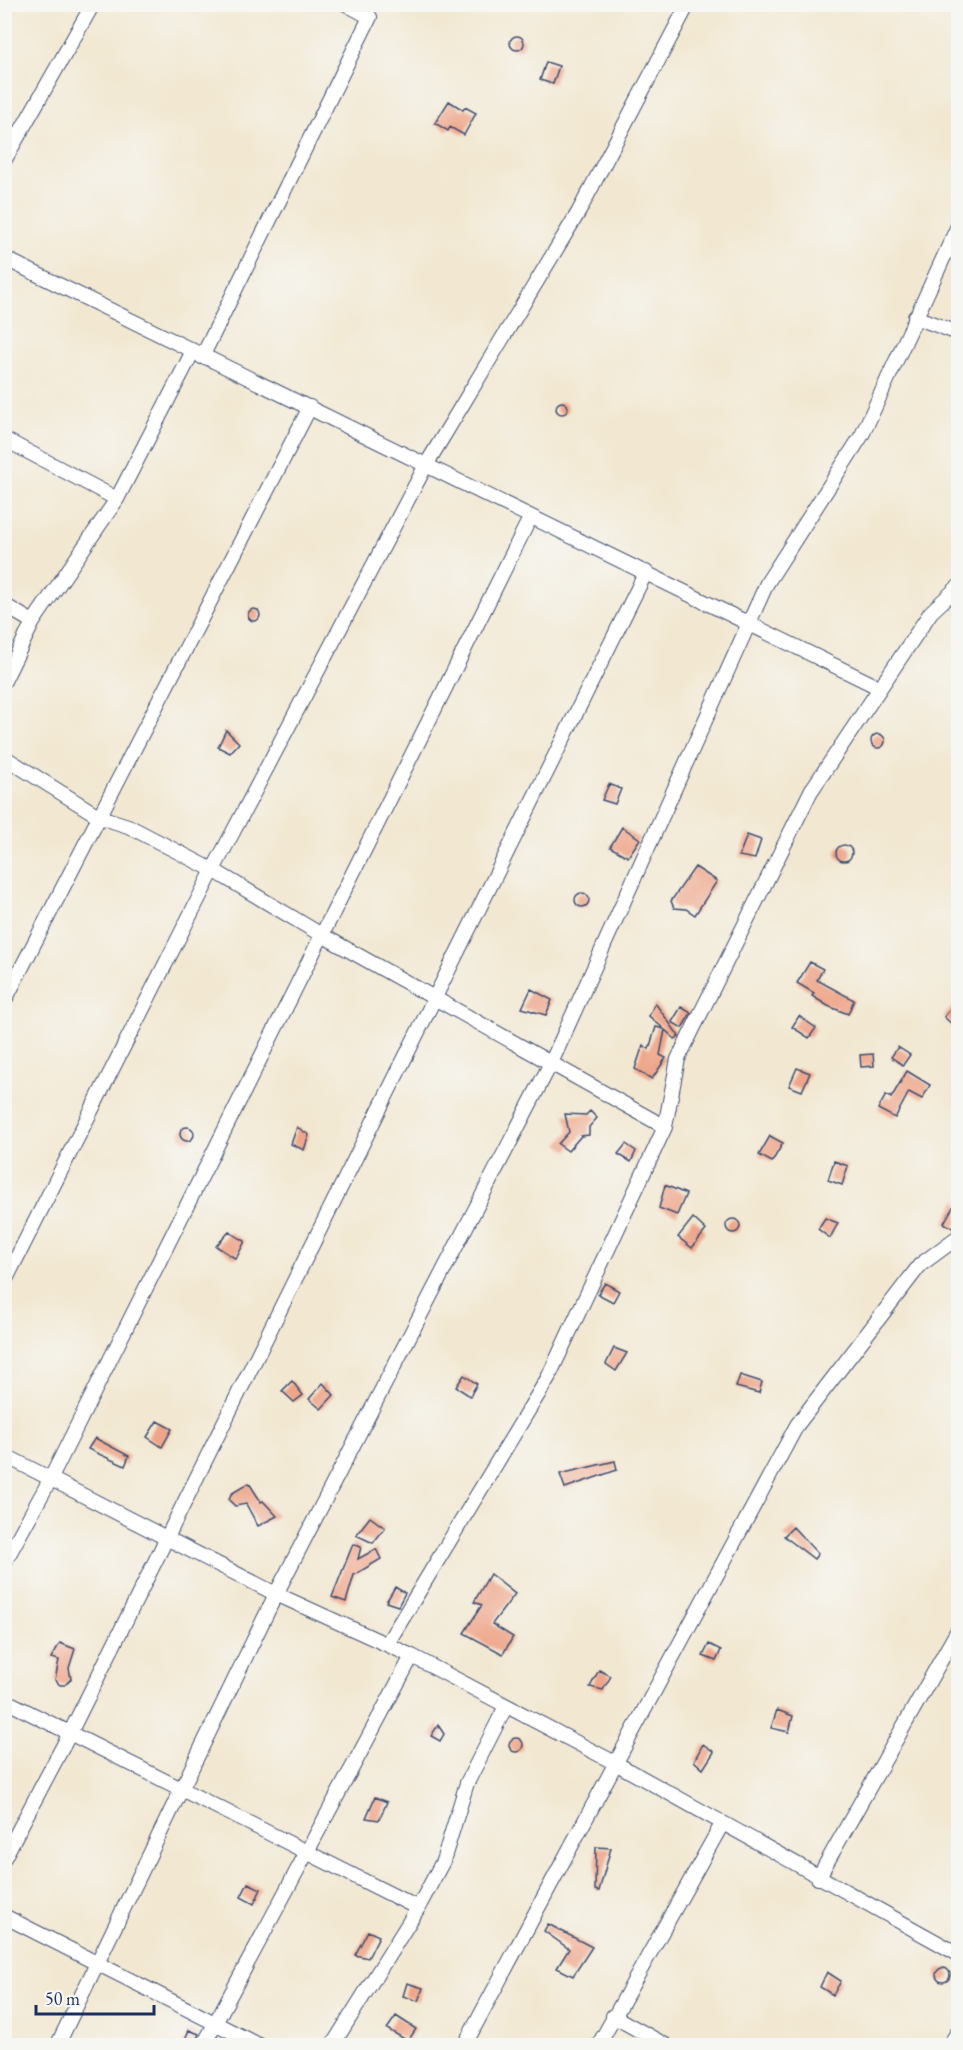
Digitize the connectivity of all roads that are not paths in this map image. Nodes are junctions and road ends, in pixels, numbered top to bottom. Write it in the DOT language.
graph roads {
  1 [pos="93,4"];
  2 [pos="346,4"];
  3 [pos="377,4"];
  4 [pos="688,4"];
  5 [pos="370,18"];
  6 [pos="4,161"];
  7 [pos="958,226"];
  8 [pos="4,258"];
  9 [pos="915,317"];
  10 [pos="958,333"];
  11 [pos="197,355"];
  12 [pos="310,407"];
  13 [pos="4,439"];
  14 [pos="426,465"];
  15 [pos="117,499"];
  16 [pos="530,518"];
  17 [pos="646,572"];
  18 [pos="958,587"];
  19 [pos="4,605"];
  20 [pos="33,621"];
  21 [pos="748,622"];
  22 [pos="4,681"];
  23 [pos="880,688"];
  24 [pos="4,757"];
  25 [pos="100,817"];
  26 [pos="213,870"];
  27 [pos="320,934"];
  28 [pos="434,998"];
  29 [pos="4,1002"];
  30 [pos="552,1061"];
  31 [pos="665,1126"];
  32 [pos="958,1237"];
  33 [pos="4,1283"];
  34 [pos="4,1455"];
  35 [pos="51,1478"];
  36 [pos="165,1537"];
  37 [pos="4,1563"];
  38 [pos="276,1594"];
  39 [pos="958,1630"];
  40 [pos="387,1644"];
  41 [pos="412,1656"];
  42 [pos="4,1700"];
  43 [pos="506,1706"];
  44 [pos="70,1733"];
  45 [pos="617,1764"];
  46 [pos="180,1790"];
  47 [pos="722,1824"];
  48 [pos="306,1852"];
  49 [pos="4,1858"];
  50 [pos="818,1878"];
  51 [pos="418,1908"];
  52 [pos="4,1916"];
  53 [pos="958,1954"];
  54 [pos="97,1963"];
  55 [pos="613,2016"];
  56 [pos="214,2024"];
  57 [pos="958,2032"];
  58 [pos="57,2046"];
  59 [pos="203,2046"];
  60 [pos="260,2046"];
  61 [pos="332,2046"];
  62 [pos="464,2046"];
  63 [pos="598,2046"];
  64 [pos="667,2046"];
  65 [pos="949,2046"];
  1 -- 6 [label="street"];
  2 -- 5 [label="street"];
  3 -- 5 [label="street"];
  4 -- 14 [label="street"];
  5 -- 11 [label="street"];
  7 -- 9 [label="street"];
  8 -- 11 [label="street"];
  9 -- 10 [label="street"];
  9 -- 21 [label="street"];
  11 -- 12 [label="street"];
  11 -- 15 [label="street"];
  12 -- 14 [label="street"];
  12 -- 25 [label="street"];
  13 -- 15 [label="street"];
  14 -- 16 [label="street"];
  14 -- 26 [label="street"];
  15 -- 20 [label="street"];
  16 -- 17 [label="street"];
  16 -- 27 [label="street"];
  17 -- 21 [label="street"];
  17 -- 28 [label="street"];
  18 -- 23 [label="street"];
  19 -- 20 [label="street"];
  20 -- 22 [label="street"];
  21 -- 23 [label="street"];
  21 -- 30 [label="street"];
  23 -- 31 [label="street"];
  24 -- 25 [label="street"];
  25 -- 26 [label="street"];
  25 -- 29 [label="street"];
  26 -- 27 [label="street"];
  26 -- 33 [label="street"];
  27 -- 28 [label="street"];
  27 -- 35 [label="street"];
  28 -- 30 [label="street"];
  28 -- 36 [label="street"];
  30 -- 31 [label="street"];
  30 -- 38 [label="street"];
  31 -- 40 [label="street"];
  32 -- 45 [label="street"];
  34 -- 35 [label="street"];
  35 -- 36 [label="street"];
  35 -- 37 [label="street"];
  36 -- 38 [label="street"];
  36 -- 44 [label="street"];
  38 -- 40 [label="street"];
  38 -- 46 [label="street"];
  39 -- 50 [label="street"];
  40 -- 41 [label="street"];
  41 -- 43 [label="street"];
  41 -- 48 [label="street"];
  42 -- 44 [label="street"];
  43 -- 45 [label="street"];
  43 -- 51 [label="street"];
  44 -- 46 [label="street"];
  44 -- 49 [label="street"];
  45 -- 47 [label="street"];
  45 -- 62 [label="street"];
  46 -- 48 [label="street"];
  46 -- 54 [label="street"];
  47 -- 50 [label="street"];
  47 -- 55 [label="street"];
  48 -- 51 [label="street"];
  48 -- 56 [label="street"];
  50 -- 53 [label="street"];
  51 -- 61 [label="street"];
  52 -- 54 [label="street"];
  54 -- 56 [label="street"];
  54 -- 58 [label="street"];
  55 -- 63 [label="street"];
  55 -- 64 [label="street"];
  56 -- 59 [label="street"];
  56 -- 60 [label="street"];
  57 -- 65 [label="street"];
}
